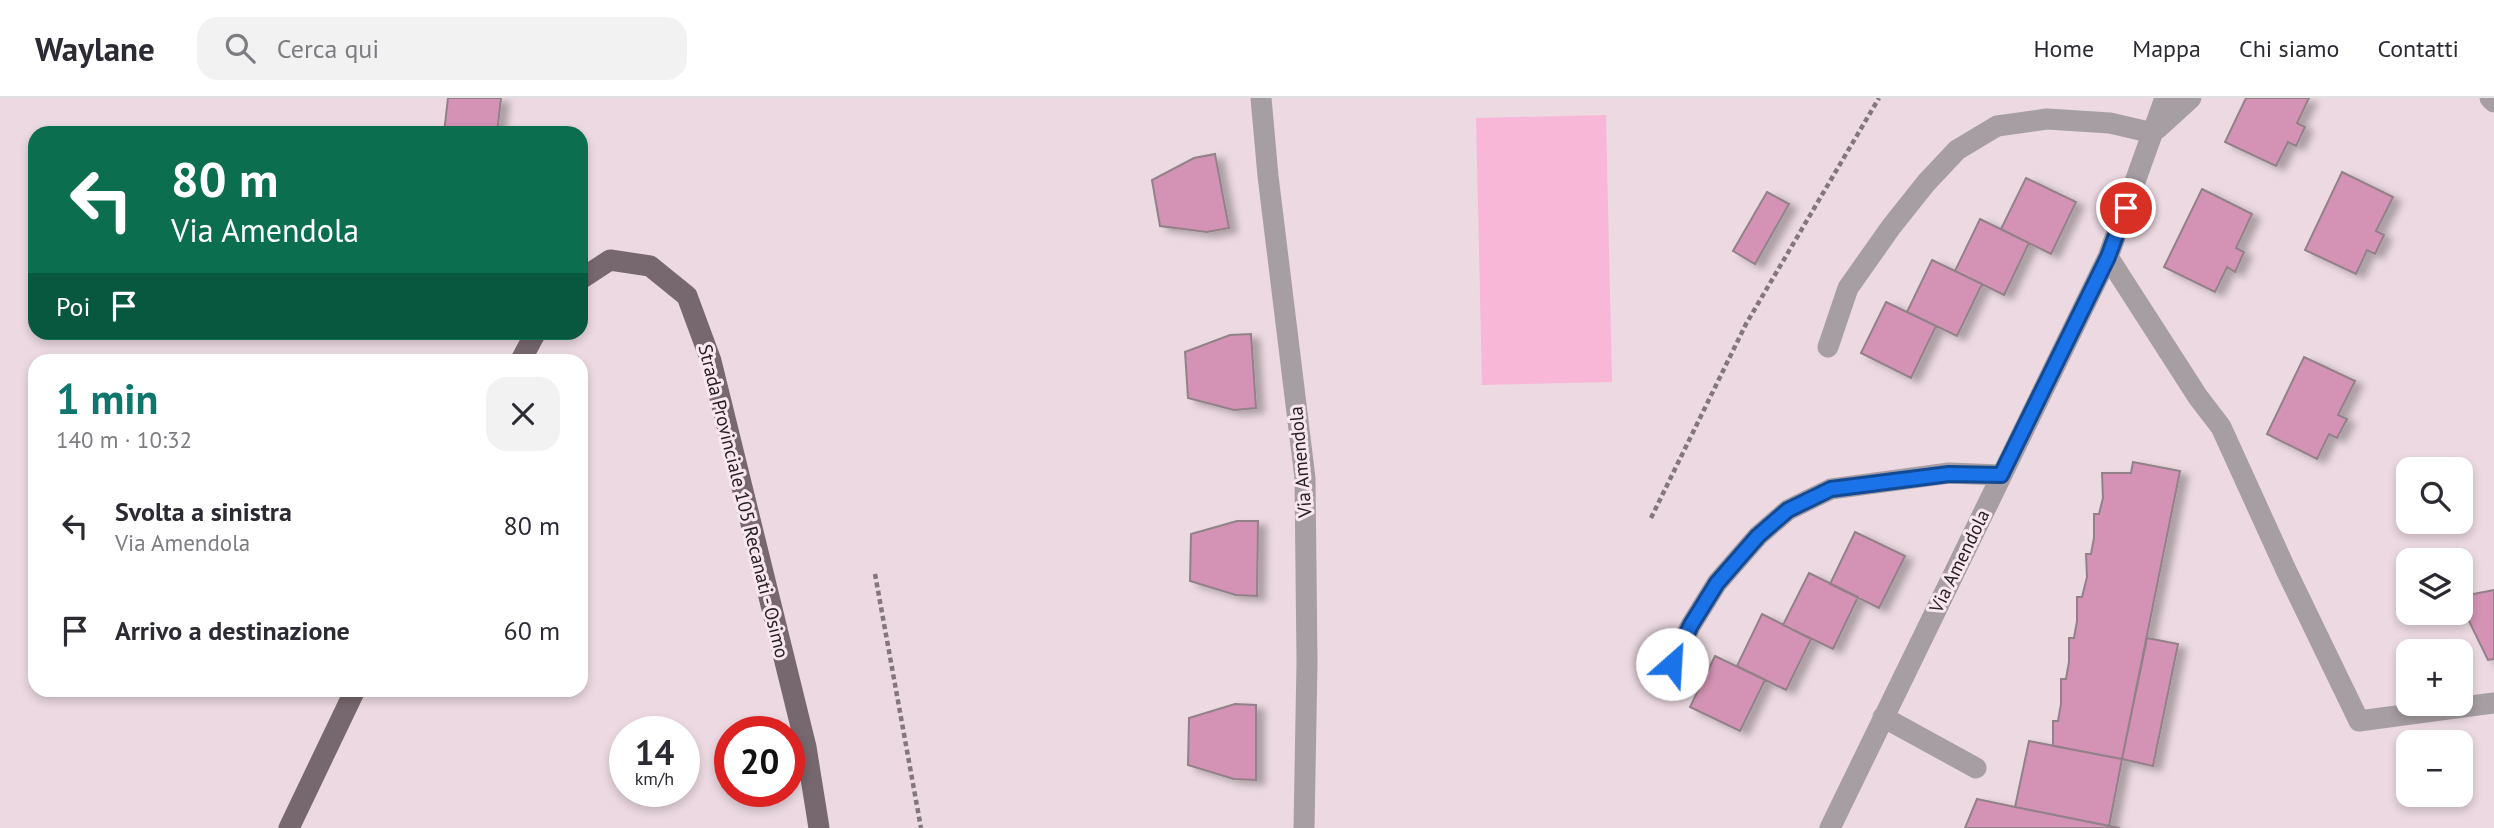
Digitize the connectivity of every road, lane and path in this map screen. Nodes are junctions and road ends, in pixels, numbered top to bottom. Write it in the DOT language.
graph roads {
  1 [pos="1261,98"];
  2 [pos="1879,98"];
  3 [pos="2191,98"];
  4 [pos="2490,98"];
  5 [pos="2162,101"];
  6 [pos="2494,102"];
  7 [pos="2153,133"];
  8 [pos="2108,257"];
  9 [pos="588,274"];
  10 [pos="1828,347"];
  11 [pos="2001,475"];
  12 [pos="1651,518"];
  13 [pos="876,574"];
  14 [pos="1672,664"];
  15 [pos="352,697"];
  16 [pos="2494,702"];
  17 [pos="1883,717"];
  18 [pos="1976,768"];
  19 [pos="289,828"];
  20 [pos="819,828"];
  21 [pos="921,828"];
  22 [pos="1304,828"];
  23 [pos="1830,828"];
  1 -- 22 [label="street, Via Amendola"];
  2 -- 12 [label="path"];
  3 -- 7 [label="street, Via Amendola"];
  4 -- 6 [label="street"];
  5 -- 7 [label="street, Via Amendola"];
  7 -- 8 [label="street, Via Amendola"];
  7 -- 10 [label="street"];
  8 -- 11 [label="street, Via Amendola"];
  8 -- 16 [label="street"];
  9 -- 20 [label="main road, Strada Provinciale 105 Recanati - Osimo"];
  11 -- 14 [label="street"];
  11 -- 17 [label="street, Via Amendola"];
  13 -- 21 [label="path"];
  15 -- 19 [label="main road"];
  17 -- 18 [label="street"];
  17 -- 23 [label="street, Via Amendola"];
}
